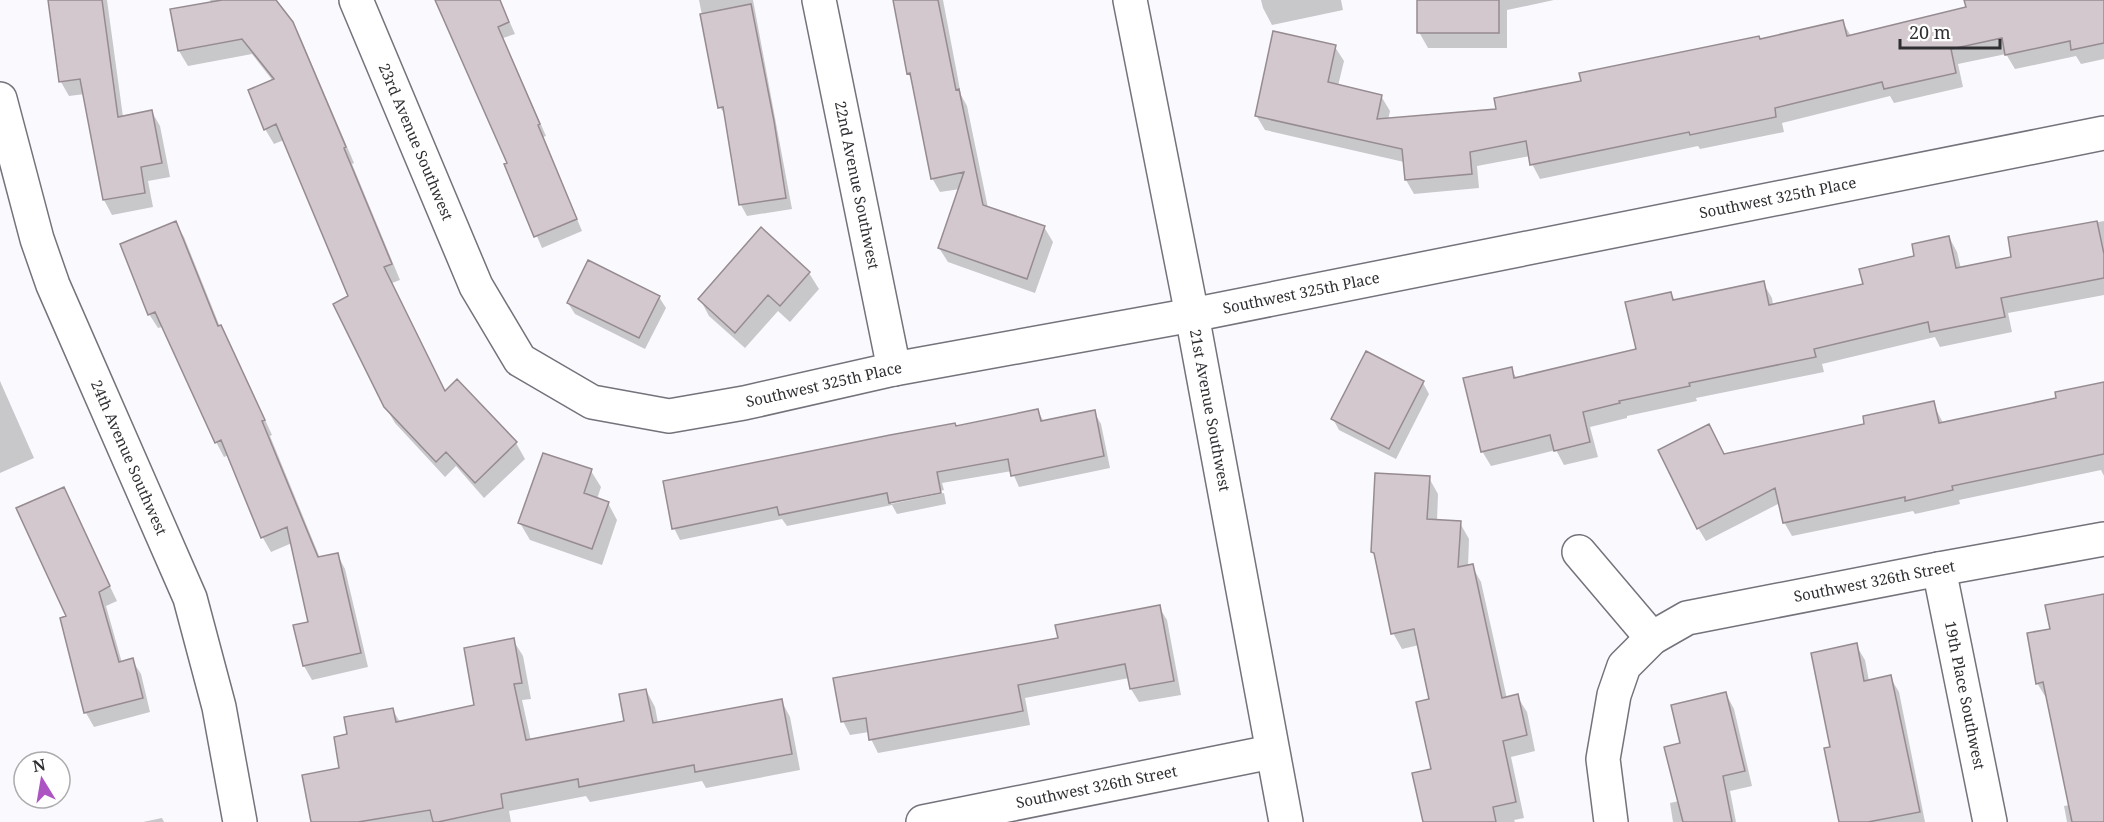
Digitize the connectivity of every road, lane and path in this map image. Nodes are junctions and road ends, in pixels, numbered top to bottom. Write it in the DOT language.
graph roads {
  1 [pos="356,0"];
  2 [pos="819,0"];
  3 [pos="1130,0"];
  4 [pos="0,99"];
  5 [pos="2104,133"];
  6 [pos="476,286"];
  7 [pos="1192,315"];
  8 [pos="894,369"];
  9 [pos="2104,539"];
  10 [pos="1579,552"];
  11 [pos="1939,569"];
  12 [pos="1652,638"];
  13 [pos="1271,752"];
  14 [pos="240,822"];
  15 [pos="923,822"];
  16 [pos="1286,822"];
  17 [pos="1611,822"];
  18 [pos="1990,822"];
  1 -- 6 [label="street, 23rd Avenue Southwest"];
  2 -- 8 [label="street, 22nd Avenue Southwest"];
  3 -- 7 [label="street, 21st Avenue Southwest"];
  4 -- 14 [label="street, 24th Avenue Southwest"];
  5 -- 7 [label="street, Southwest 325th Place"];
  6 -- 8 [label="street, Southwest 325th Place"];
  7 -- 8 [label="street, Southwest 325th Place"];
  7 -- 13 [label="street, 21st Avenue Southwest"];
  9 -- 11 [label="street, Southwest 326th Street"];
  10 -- 12 [label="street"];
  11 -- 12 [label="street, Southwest 326th Street"];
  11 -- 18 [label="street, 19th Place Southwest"];
  12 -- 17 [label="street, Southwest 326th Street"];
  13 -- 15 [label="street, Southwest 326th Street"];
  13 -- 16 [label="street, 21st Avenue Southwest"];
}
